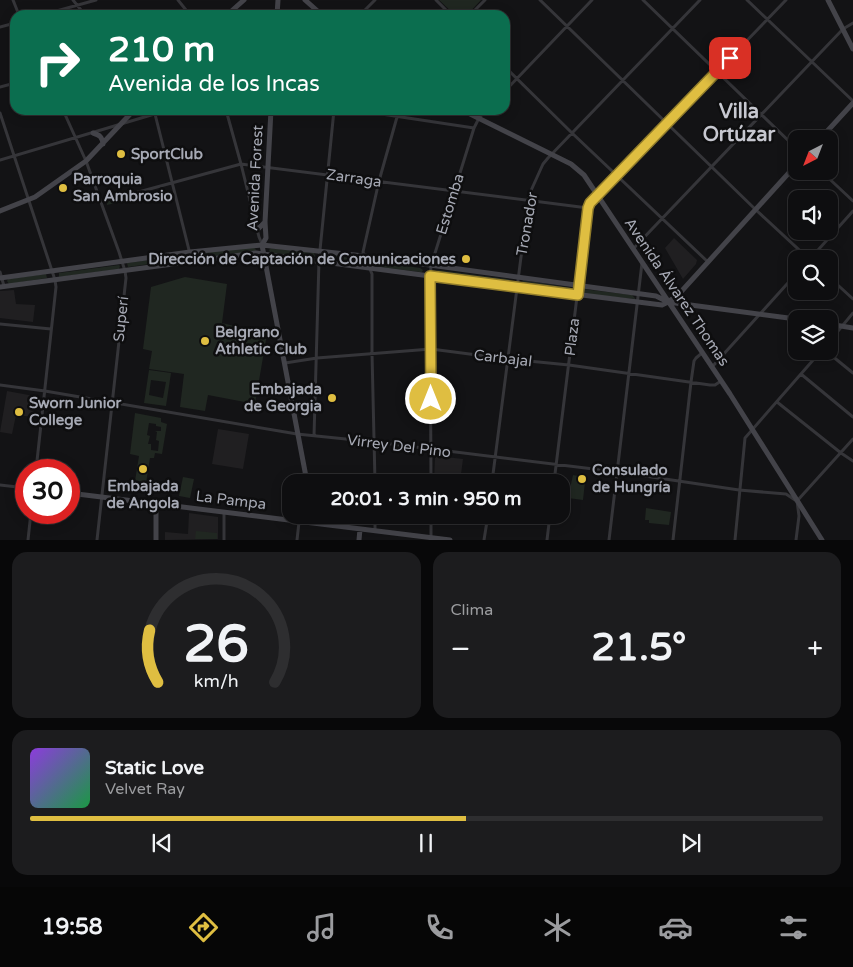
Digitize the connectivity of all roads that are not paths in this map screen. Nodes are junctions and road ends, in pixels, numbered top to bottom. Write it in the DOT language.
graph roads {
  1 [pos="73,0"];
  2 [pos="96,0"];
  3 [pos="178,0"];
  4 [pos="244,0"];
  5 [pos="305,0"];
  6 [pos="375,0"];
  7 [pos="436,0"];
  8 [pos="485,0"];
  9 [pos="540,0"];
  10 [pos="592,0"];
  11 [pos="643,0"];
  12 [pos="700,0"];
  13 [pos="747,0"];
  14 [pos="786,0"];
  15 [pos="828,0"];
  16 [pos="77,5"];
  17 [pos="60,10"];
  18 [pos="81,10"];
  19 [pos="186,10"];
  20 [pos="233,10"];
  21 [pos="316,10"];
  22 [pos="365,10"];
  23 [pos="446,10"];
  24 [pos="475,10"];
  25 [pos="767,20"];
  26 [pos="853,23"];
  27 [pos="566,26"];
  28 [pos="672,29"];
  29 [pos="843,29"];
  30 [pos="853,49"];
  31 [pos="812,63"];
  32 [pos="717,71"];
  33 [pos="510,72"];
  34 [pos="517,78"];
  35 [pos="622,81"];
  36 [pos="510,86"];
  37 [pos="853,102"];
  38 [pos="0,113"];
  39 [pos="65,115"];
  40 [pos="129,115"];
  41 [pos="146,115"];
  42 [pos="155,115"];
  43 [pos="227,115"];
  44 [pos="271,115"];
  45 [pos="334,115"];
  46 [pos="385,115"];
  47 [pos="473,115"];
  48 [pos="482,115"];
  49 [pos="761,115"];
  50 [pos="397,117"];
  51 [pos="479,118"];
  52 [pos="667,124"];
  53 [pos="120,125"];
  54 [pos="474,128"];
  55 [pos="828,130"];
  56 [pos="93,133"];
  57 [pos="572,133"];
  58 [pos="76,138"];
  59 [pos="788,140"];
  60 [pos="103,144"];
  61 [pos="551,155"];
  62 [pos="14,156"];
  63 [pos="0,160"];
  64 [pos="86,161"];
  65 [pos="242,164"];
  66 [pos="268,167"];
  67 [pos="711,167"];
  68 [pos="328,174"];
  69 [pos="788,174"];
  70 [pos="617,176"];
  71 [pos="831,180"];
  72 [pos="379,181"];
  73 [pos="173,183"];
  74 [pos="454,192"];
  75 [pos="598,195"];
  76 [pos="124,196"];
  77 [pos="29,200"];
  78 [pos="527,200"];
  79 [pos="853,201"];
  80 [pos="588,208"];
  81 [pos="756,210"];
  82 [pos="0,211"];
  83 [pos="853,211"];
  84 [pos="661,218"];
  85 [pos="265,222"];
  86 [pos="258,229"];
  87 [pos="262,245"];
  88 [pos="633,249"];
  89 [pos="799,250"];
  90 [pos="817,250"];
  91 [pos="320,251"];
  92 [pos="190,252"];
  93 [pos="263,254"];
  94 [pos="364,256"];
  95 [pos="319,260"];
  96 [pos="122,262"];
  97 [pos="192,262"];
  98 [pos="708,262"];
  99 [pos="642,263"];
  100 [pos="431,266"];
  101 [pos="369,268"];
  102 [pos="51,271"];
  103 [pos="125,271"];
  104 [pos="1,276"];
  105 [pos="430,276"];
  106 [pos="518,277"];
  107 [pos="55,280"];
  108 [pos="788,283"];
  109 [pos="838,285"];
  110 [pos="579,286"];
  111 [pos="2,287"];
  112 [pos="517,287"];
  113 [pos="639,294"];
  114 [pos="578,295"];
  115 [pos="853,298"];
  116 [pos="668,302"];
  117 [pos="638,303"];
  118 [pos="853,313"];
  119 [pos="759,314"];
  120 [pos="788,318"];
  121 [pos="0,324"];
  122 [pos="838,325"];
  123 [pos="842,326"];
  124 [pos="853,328"];
  125 [pos="52,329"];
  126 [pos="838,331"];
  127 [pos="430,349"];
  128 [pos="702,353"];
  129 [pos="372,354"];
  130 [pos="317,358"];
  131 [pos="508,359"];
  132 [pos="814,360"];
  133 [pos="837,360"];
  134 [pos="284,363"];
  135 [pos="569,365"];
  136 [pos="712,367"];
  137 [pos="853,373"];
  138 [pos="630,374"];
  139 [pos="802,374"];
  140 [pos="721,381"];
  141 [pos="691,382"];
  142 [pos="0,385"];
  143 [pos="45,392"];
  144 [pos="777,402"];
  145 [pos="112,403"];
  146 [pos="853,417"];
  147 [pos="752,429"];
  148 [pos="297,434"];
  149 [pos="314,436"];
  150 [pos="853,439"];
  151 [pos="375,442"];
  152 [pos="431,450"];
  153 [pos="841,453"];
  154 [pos="496,457"];
  155 [pos="37,459"];
  156 [pos="853,461"];
  157 [pos="556,464"];
  158 [pos="618,472"];
  159 [pos="304,474"];
  160 [pos="375,474"];
  161 [pos="431,474"];
  162 [pos="493,474"];
  163 [pos="555,474"];
  164 [pos="680,480"];
  165 [pos="0,485"];
  166 [pos="15,487"];
  167 [pos="740,490"];
  168 [pos="80,494"];
  169 [pos="102,497"];
  170 [pos="798,501"];
  171 [pos="156,504"];
  172 [pos="224,512"];
  173 [pos="282,519"];
  174 [pos="30,524"];
  175 [pos="299,524"];
  176 [pos="322,524"];
  177 [pos="375,524"];
  178 [pos="431,524"];
  179 [pos="487,524"];
  180 [pos="549,524"];
  181 [pos="360,529"];
  182 [pos="375,531"];
  183 [pos="431,538"];
  184 [pos="28,540"];
  185 [pos="97,540"];
  186 [pos="156,540"];
  187 [pos="224,540"];
  188 [pos="297,540"];
  189 [pos="359,540"];
  190 [pos="450,540"];
  191 [pos="484,540"];
  192 [pos="547,540"];
  193 [pos="610,540"];
  194 [pos="673,540"];
  195 [pos="734,540"];
  196 [pos="796,540"];
  197 [pos="822,540"];
  1 -- 16 [label="street"];
  2 -- 16 [label="street"];
  3 -- 19 [label="street"];
  4 -- 20 [label="main road"];
  5 -- 21 [label="main road"];
  6 -- 22 [label="street"];
  7 -- 23 [label="street"];
  8 -- 24 [label="street"];
  9 -- 27 [label="street"];
  10 -- 27 [label="street"];
  11 -- 28 [label="street"];
  12 -- 28 [label="street, Tronador"];
  13 -- 25 [label="street"];
  14 -- 25 [label="street"];
  15 -- 29 [label="main road"];
  16 -- 17 [label="street"];
  16 -- 18 [label="street"];
  25 -- 31 [label="street"];
  25 -- 32 [label="street"];
  26 -- 29 [label="street"];
  27 -- 34 [label="street"];
  27 -- 35 [label="street"];
  28 -- 32 [label="street"];
  28 -- 35 [label="street, Tronador"];
  29 -- 30 [label="main road"];
  29 -- 31 [label="street"];
  31 -- 37 [label="street"];
  31 -- 49 [label="street"];
  32 -- 49 [label="street"];
  32 -- 52 [label="street"];
  33 -- 34 [label="street"];
  34 -- 36 [label="street"];
  34 -- 57 [label="street"];
  35 -- 52 [label="street"];
  35 -- 57 [label="street, Tronador"];
  37 -- 55 [label="main road"];
  38 -- 62 [label="street"];
  39 -- 58 [label="street, Superí"];
  40 -- 53 [label="main road"];
  41 -- 53 [label="street"];
  42 -- 73 [label="street"];
  43 -- 65 [label="street"];
  44 -- 66 [label="main road, Avenida Forest"];
  45 -- 68 [label="street"];
  46 -- 50 [label="street"];
  47 -- 51 [label="main road, Avenida Álvarez Thomas"];
  48 -- 51 [label="street, Estomba"];
  49 -- 59 [label="street"];
  49 -- 67 [label="street"];
  50 -- 54 [label="street"];
  50 -- 72 [label="street"];
  51 -- 54 [label="street, Estomba"];
  51 -- 61 [label="main road, Avenida Álvarez Thomas"];
  52 -- 67 [label="street"];
  52 -- 70 [label="street"];
  53 -- 56 [label="street"];
  53 -- 60 [label="main road"];
  54 -- 74 [label="street, Estomba"];
  56 -- 58 [label="street"];
  56 -- 60 [label="main road"];
  57 -- 61 [label="street, Tronador"];
  57 -- 70 [label="street"];
  58 -- 62 [label="street"];
  58 -- 64 [label="street, Superí"];
  60 -- 64 [label="main road"];
  61 -- 75 [label="main road, Avenida Álvarez Thomas"];
  61 -- 78 [label="street, Tronador"];
  62 -- 63 [label="street"];
  62 -- 77 [label="street"];
  64 -- 77 [label="main road"];
  64 -- 96 [label="street, Superí"];
  65 -- 66 [label="street, Zarraga"];
  65 -- 73 [label="street, Zarraga"];
  65 -- 86 [label="street"];
  66 -- 68 [label="street, Zarraga"];
  66 -- 85 [label="main road, Avenida Forest"];
  67 -- 81 [label="street"];
  67 -- 84 [label="street"];
  68 -- 72 [label="street, Zarraga"];
  68 -- 91 [label="street"];
  69 -- 81 [label="main road"];
  70 -- 75 [label="street"];
  70 -- 84 [label="street"];
  71 -- 79 [label="street"];
  72 -- 74 [label="street, Zarraga"];
  72 -- 94 [label="street"];
  73 -- 76 [label="street, Zarraga"];
  73 -- 92 [label="street"];
  74 -- 78 [label="street, Zarraga"];
  74 -- 100 [label="street, Estomba"];
  75 -- 80 [label="street"];
  75 -- 88 [label="main road, Avenida Álvarez Thomas"];
  77 -- 82 [label="main road"];
  77 -- 102 [label="street"];
  78 -- 80 [label="street, Zarraga"];
  78 -- 106 [label="street, Tronador"];
  80 -- 110 [label="street, Plaza"];
  81 -- 89 [label="street"];
  81 -- 98 [label="main road"];
  83 -- 90 [label="street"];
  84 -- 88 [label="street"];
  84 -- 98 [label="street"];
  85 -- 86 [label="main road"];
  85 -- 87 [label="main road, Avenida Forest"];
  86 -- 87 [label="street"];
  87 -- 91 [label="main road"];
  87 -- 92 [label="main road"];
  87 -- 93 [label="main road, Avenida Forest"];
  88 -- 99 [label="main road, Avenida Álvarez Thomas"];
  91 -- 94 [label="main road"];
  91 -- 95 [label="street"];
  92 -- 96 [label="main road"];
  92 -- 97 [label="street"];
  93 -- 95 [label="main road"];
  93 -- 97 [label="main road"];
  93 -- 134 [label="main road, Avenida Forest"];
  94 -- 100 [label="main road"];
  94 -- 101 [label="street"];
  95 -- 101 [label="main road"];
  95 -- 130 [label="street"];
  96 -- 102 [label="main road"];
  96 -- 103 [label="street, Superí"];
  97 -- 103 [label="main road"];
  98 -- 116 [label="main road"];
  99 -- 113 [label="street"];
  99 -- 116 [label="main road, Avenida Álvarez Thomas"];
  100 -- 105 [label="street, Estomba"];
  100 -- 106 [label="main road"];
  101 -- 105 [label="main road"];
  101 -- 129 [label="street"];
  102 -- 104 [label="main road"];
  102 -- 107 [label="street"];
  103 -- 107 [label="main road"];
  103 -- 145 [label="street, Superí"];
  104 -- 111 [label="street"];
  105 -- 112 [label="main road"];
  105 -- 127 [label="street, Estomba"];
  106 -- 110 [label="main road"];
  106 -- 112 [label="street, Tronador"];
  107 -- 111 [label="main road"];
  107 -- 125 [label="street"];
  108 -- 119 [label="street"];
  109 -- 115 [label="street"];
  110 -- 113 [label="main road"];
  110 -- 114 [label="street, Plaza"];
  112 -- 114 [label="main road"];
  112 -- 131 [label="street, Tronador"];
  113 -- 116 [label="main road"];
  113 -- 117 [label="street"];
  114 -- 117 [label="main road"];
  114 -- 135 [label="street, Plaza"];
  116 -- 117 [label="main road"];
  116 -- 119 [label="main road"];
  116 -- 128 [label="main road, Avenida Álvarez Thomas"];
  117 -- 138 [label="street"];
  118 -- 123 [label="street"];
  119 -- 120 [label="main road"];
  119 -- 136 [label="street"];
  121 -- 125 [label="street"];
  122 -- 123 [label="main road"];
  123 -- 124 [label="main road"];
  123 -- 126 [label="street"];
  125 -- 143 [label="street"];
  127 -- 129 [label="street, Carbajal"];
  127 -- 131 [label="street, Carbajal"];
  127 -- 152 [label="street, Estomba"];
  128 -- 136 [label="main road, Avenida Álvarez Thomas"];
  128 -- 141 [label="street"];
  129 -- 130 [label="street, Carbajal"];
  129 -- 151 [label="street"];
  130 -- 134 [label="street, Carbajal"];
  130 -- 149 [label="street"];
  131 -- 135 [label="street, Carbajal"];
  131 -- 154 [label="street, Tronador"];
  132 -- 139 [label="street"];
  133 -- 137 [label="street"];
  134 -- 148 [label="main road, Avenida Forest"];
  135 -- 138 [label="street, Carbajal"];
  135 -- 157 [label="street, Plaza"];
  136 -- 140 [label="main road, Avenida Álvarez Thomas"];
  138 -- 141 [label="street, Carbajal"];
  138 -- 158 [label="street"];
  139 -- 144 [label="street"];
  139 -- 146 [label="street"];
  140 -- 141 [label="street, Carbajal"];
  140 -- 147 [label="main road, Avenida Álvarez Thomas"];
  141 -- 164 [label="street"];
  142 -- 143 [label="street, Virrey Del Pino"];
  143 -- 145 [label="street, Virrey Del Pino"];
  143 -- 155 [label="street"];
  144 -- 147 [label="street"];
  144 -- 153 [label="street"];
  145 -- 148 [label="street, Virrey Del Pino"];
  145 -- 169 [label="street, Superí"];
  147 -- 167 [label="street"];
  147 -- 170 [label="main road, Avenida Álvarez Thomas"];
  148 -- 149 [label="street, Virrey Del Pino"];
  148 -- 159 [label="main road, Avenida Forest"];
  149 -- 151 [label="street, Virrey Del Pino"];
  150 -- 153 [label="street"];
  151 -- 152 [label="street, Virrey Del Pino"];
  151 -- 160 [label="street"];
  152 -- 154 [label="street, Virrey Del Pino"];
  152 -- 161 [label="street, Estomba"];
  153 -- 156 [label="street"];
  153 -- 170 [label="street"];
  154 -- 157 [label="street, Virrey Del Pino"];
  154 -- 162 [label="street, Tronador"];
  157 -- 158 [label="street, Virrey Del Pino"];
  157 -- 163 [label="street, Plaza"];
  158 -- 164 [label="street, Virrey Del Pino"];
  158 -- 193 [label="street"];
  164 -- 167 [label="street, Virrey Del Pino"];
  164 -- 194 [label="street"];
  165 -- 166 [label="street"];
  167 -- 170 [label="street, Virrey Del Pino"];
  167 -- 195 [label="street"];
  168 -- 169 [label="main road, La Pampa"];
  169 -- 171 [label="main road, La Pampa"];
  169 -- 185 [label="street, Superí"];
  170 -- 196 [label="street"];
  170 -- 197 [label="main road, Avenida Álvarez Thomas"];
  171 -- 172 [label="main road, La Pampa"];
  171 -- 186 [label="main road"];
  172 -- 173 [label="main road, La Pampa"];
  172 -- 187 [label="street"];
  174 -- 184 [label="street"];
  175 -- 188 [label="street"];
  176 -- 181 [label="main road, La Pampa"];
  177 -- 182 [label="street"];
  178 -- 183 [label="street"];
  179 -- 191 [label="street"];
  180 -- 192 [label="street"];
  181 -- 182 [label="main road, La Pampa"];
  181 -- 189 [label="main road"];
  182 -- 183 [label="main road, La Pampa"];
  183 -- 190 [label="main road, La Pampa"];
}
